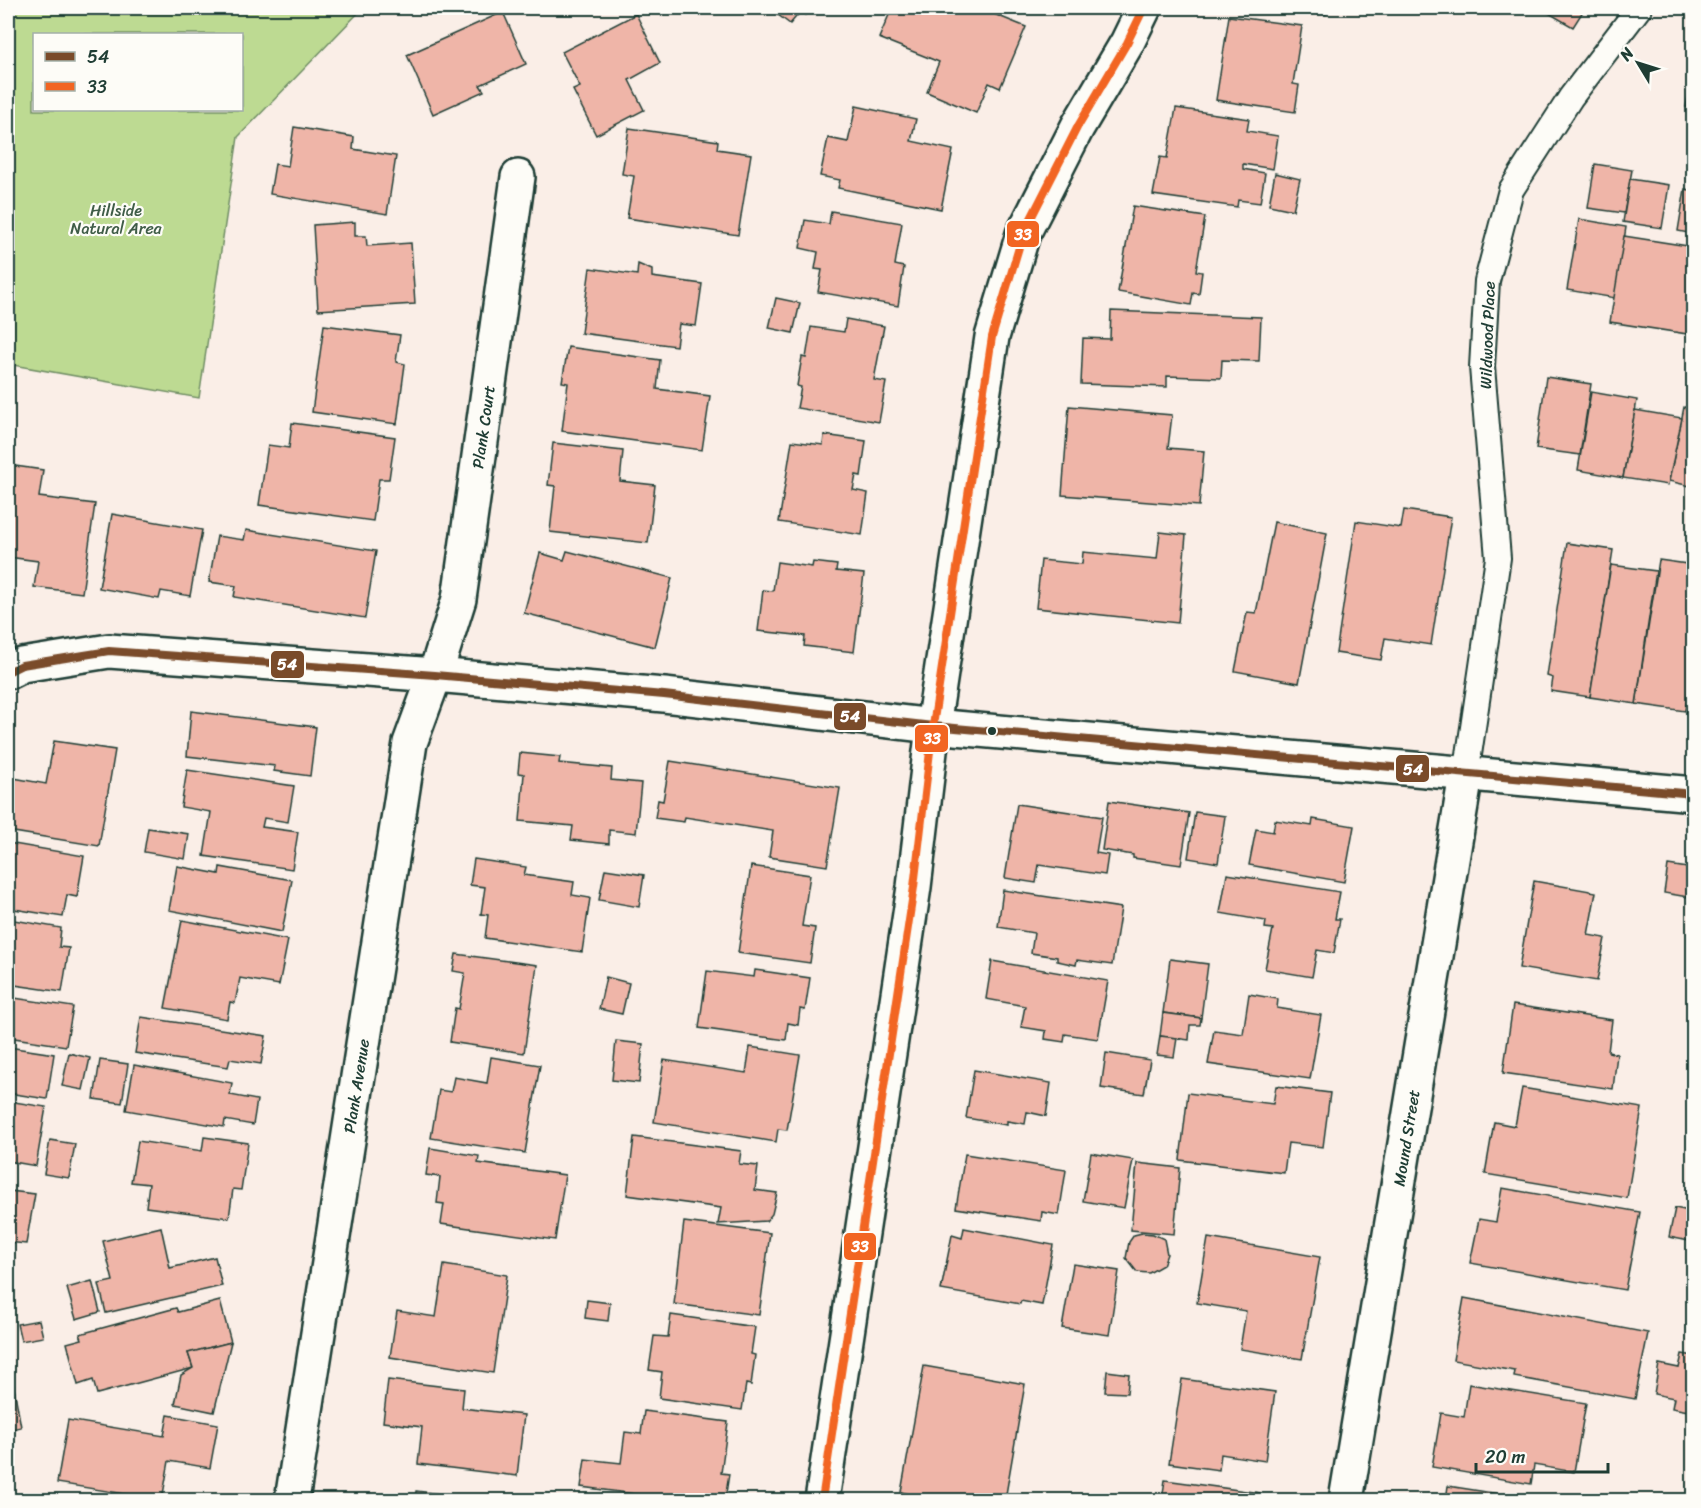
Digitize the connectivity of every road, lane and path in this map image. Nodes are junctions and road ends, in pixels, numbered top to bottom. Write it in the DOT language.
graph roads {
  1 [pos="1144,8"];
  2 [pos="1639,8"];
  3 [pos="518,177"];
  4 [pos="8,672"];
  5 [pos="435,675"];
  6 [pos="933,726"];
  7 [pos="1466,775"];
  8 [pos="1694,794"];
  9 [pos="292,1500"];
  10 [pos="822,1500"];
  11 [pos="1346,1500"];
  1 -- 6 [label="street"];
  2 -- 7 [label="lane, Wildwood Place"];
  3 -- 5 [label="street, Plank Court"];
  4 -- 5 [label="street"];
  5 -- 6 [label="street"];
  5 -- 9 [label="street, Plank Avenue"];
  6 -- 7 [label="street"];
  6 -- 10 [label="street"];
  7 -- 8 [label="street"];
  7 -- 11 [label="street, Mound Street"];
}
